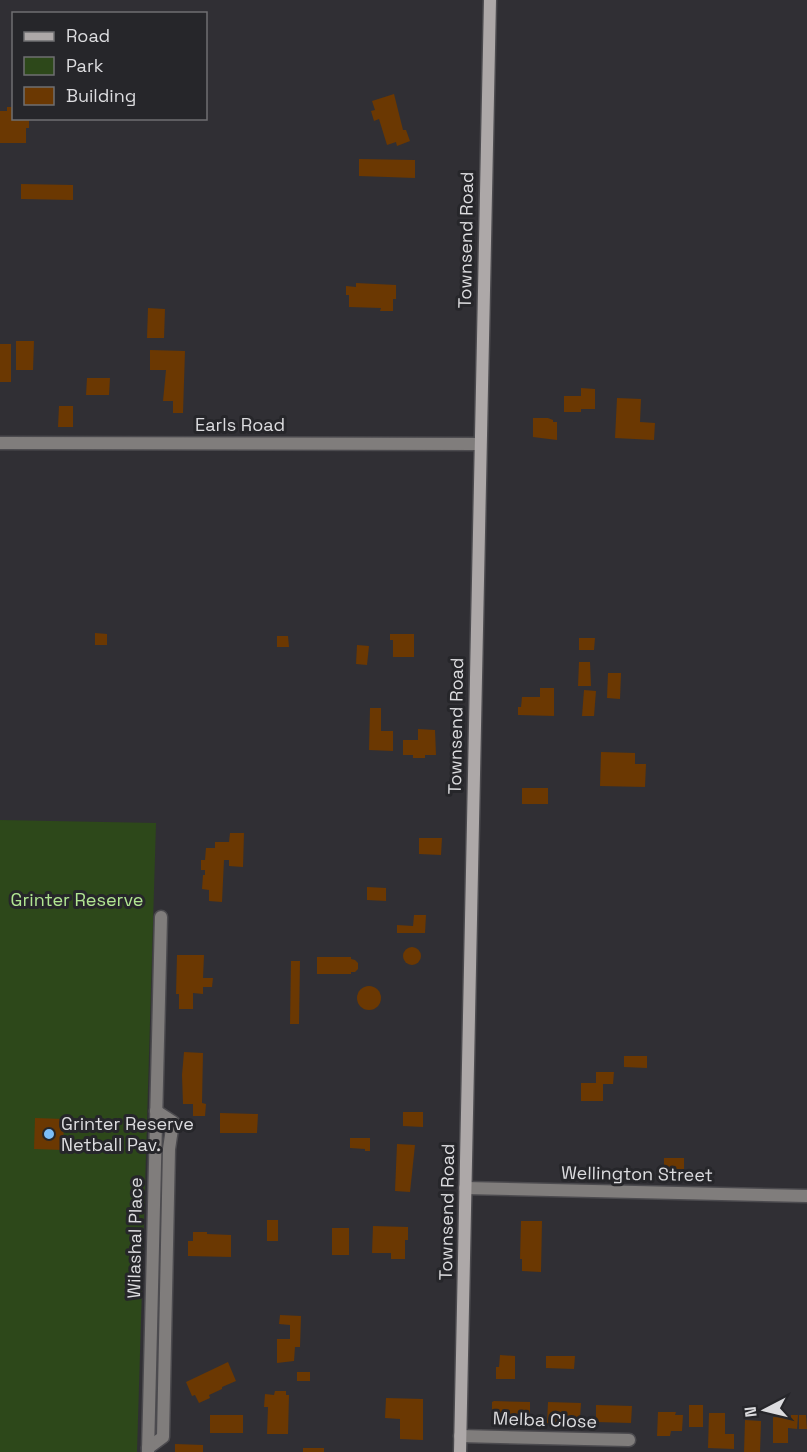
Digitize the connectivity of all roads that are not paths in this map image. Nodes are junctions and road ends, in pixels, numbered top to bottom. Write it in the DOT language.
graph roads {
  1 [pos="490,0"];
  2 [pos="0,443"];
  3 [pos="480,444"];
  4 [pos="161,917"];
  5 [pos="465,1188"];
  6 [pos="807,1196"];
  7 [pos="460,1436"];
  8 [pos="629,1440"];
  9 [pos="148,1450"];
  10 [pos="460,1452"];
  1 -- 3 [label="street, Townsend Road"];
  2 -- 3 [label="street, Earls Road"];
  3 -- 5 [label="street, Townsend Road"];
  4 -- 9 [label="street, Wilashal Place"];
  5 -- 6 [label="street, Wellington Street"];
  5 -- 7 [label="street, Townsend Road"];
  7 -- 8 [label="street, Melba Close"];
  7 -- 10 [label="street, Townsend Road"];
}
